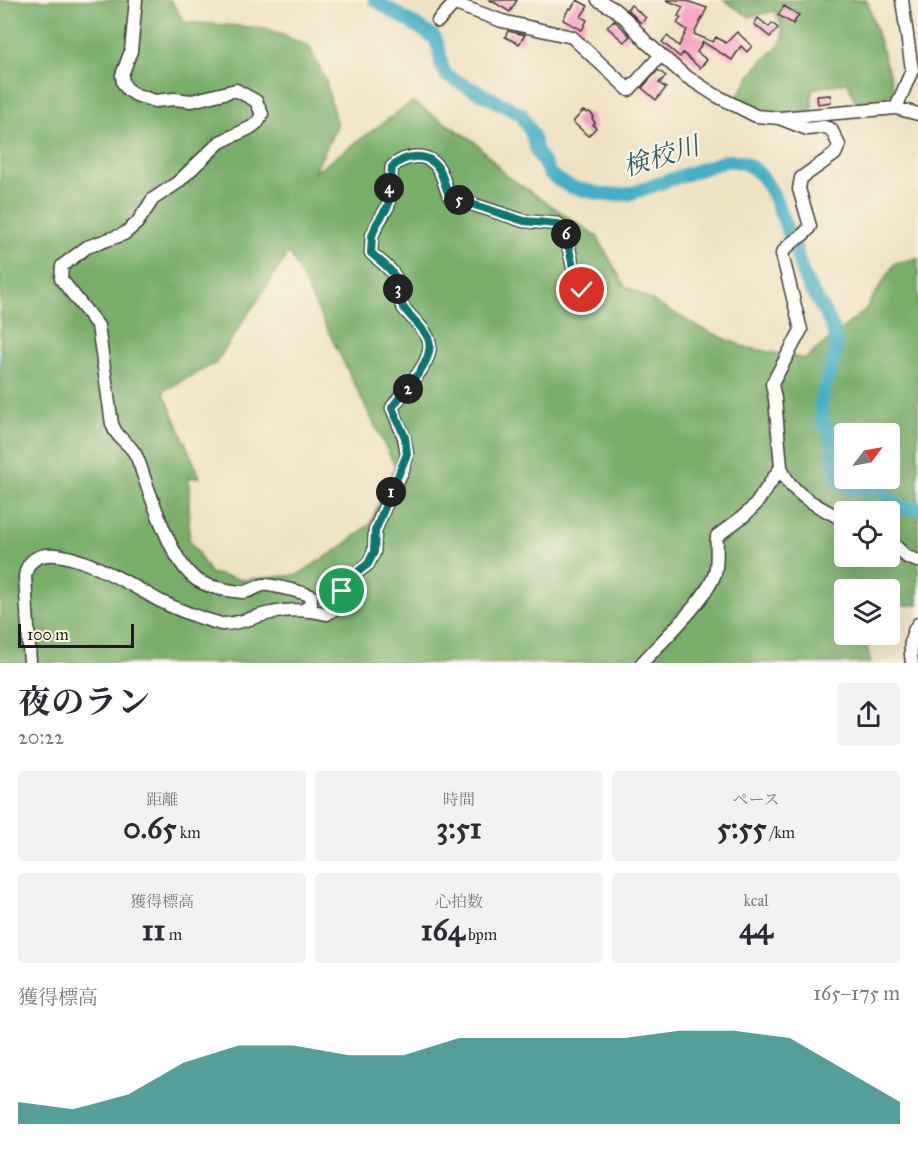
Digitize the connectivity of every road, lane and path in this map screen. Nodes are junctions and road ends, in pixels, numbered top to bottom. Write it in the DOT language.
graph roads {
  1 [pos="136,0"];
  2 [pos="476,0"];
  3 [pos="598,0"];
  4 [pos="902,0"];
  5 [pos="480,14"];
  6 [pos="438,21"];
  7 [pos="661,55"];
  8 [pos="896,108"];
  9 [pos="918,114"];
  10 [pos="779,118"];
  11 [pos="586,293"];
  12 [pos="782,467"];
  13 [pos="834,515"];
  14 [pos="900,550"];
  15 [pos="918,561"];
  16 [pos="303,610"];
  17 [pos="918,624"];
  18 [pos="30,663"];
  19 [pos="642,663"];
  20 [pos="912,663"];
  1 -- 16 [label="street"];
  2 -- 5 [label="street"];
  3 -- 7 [label="street"];
  4 -- 8 [label="street"];
  5 -- 6 [label="street"];
  5 -- 7 [label="street"];
  7 -- 10 [label="street"];
  8 -- 9 [label="street"];
  8 -- 10 [label="street"];
  10 -- 12 [label="street"];
  11 -- 16 [label="street"];
  12 -- 13 [label="street"];
  12 -- 19 [label="street"];
  14 -- 15 [label="street"];
  16 -- 18 [label="street"];
  17 -- 20 [label="street"];
}
